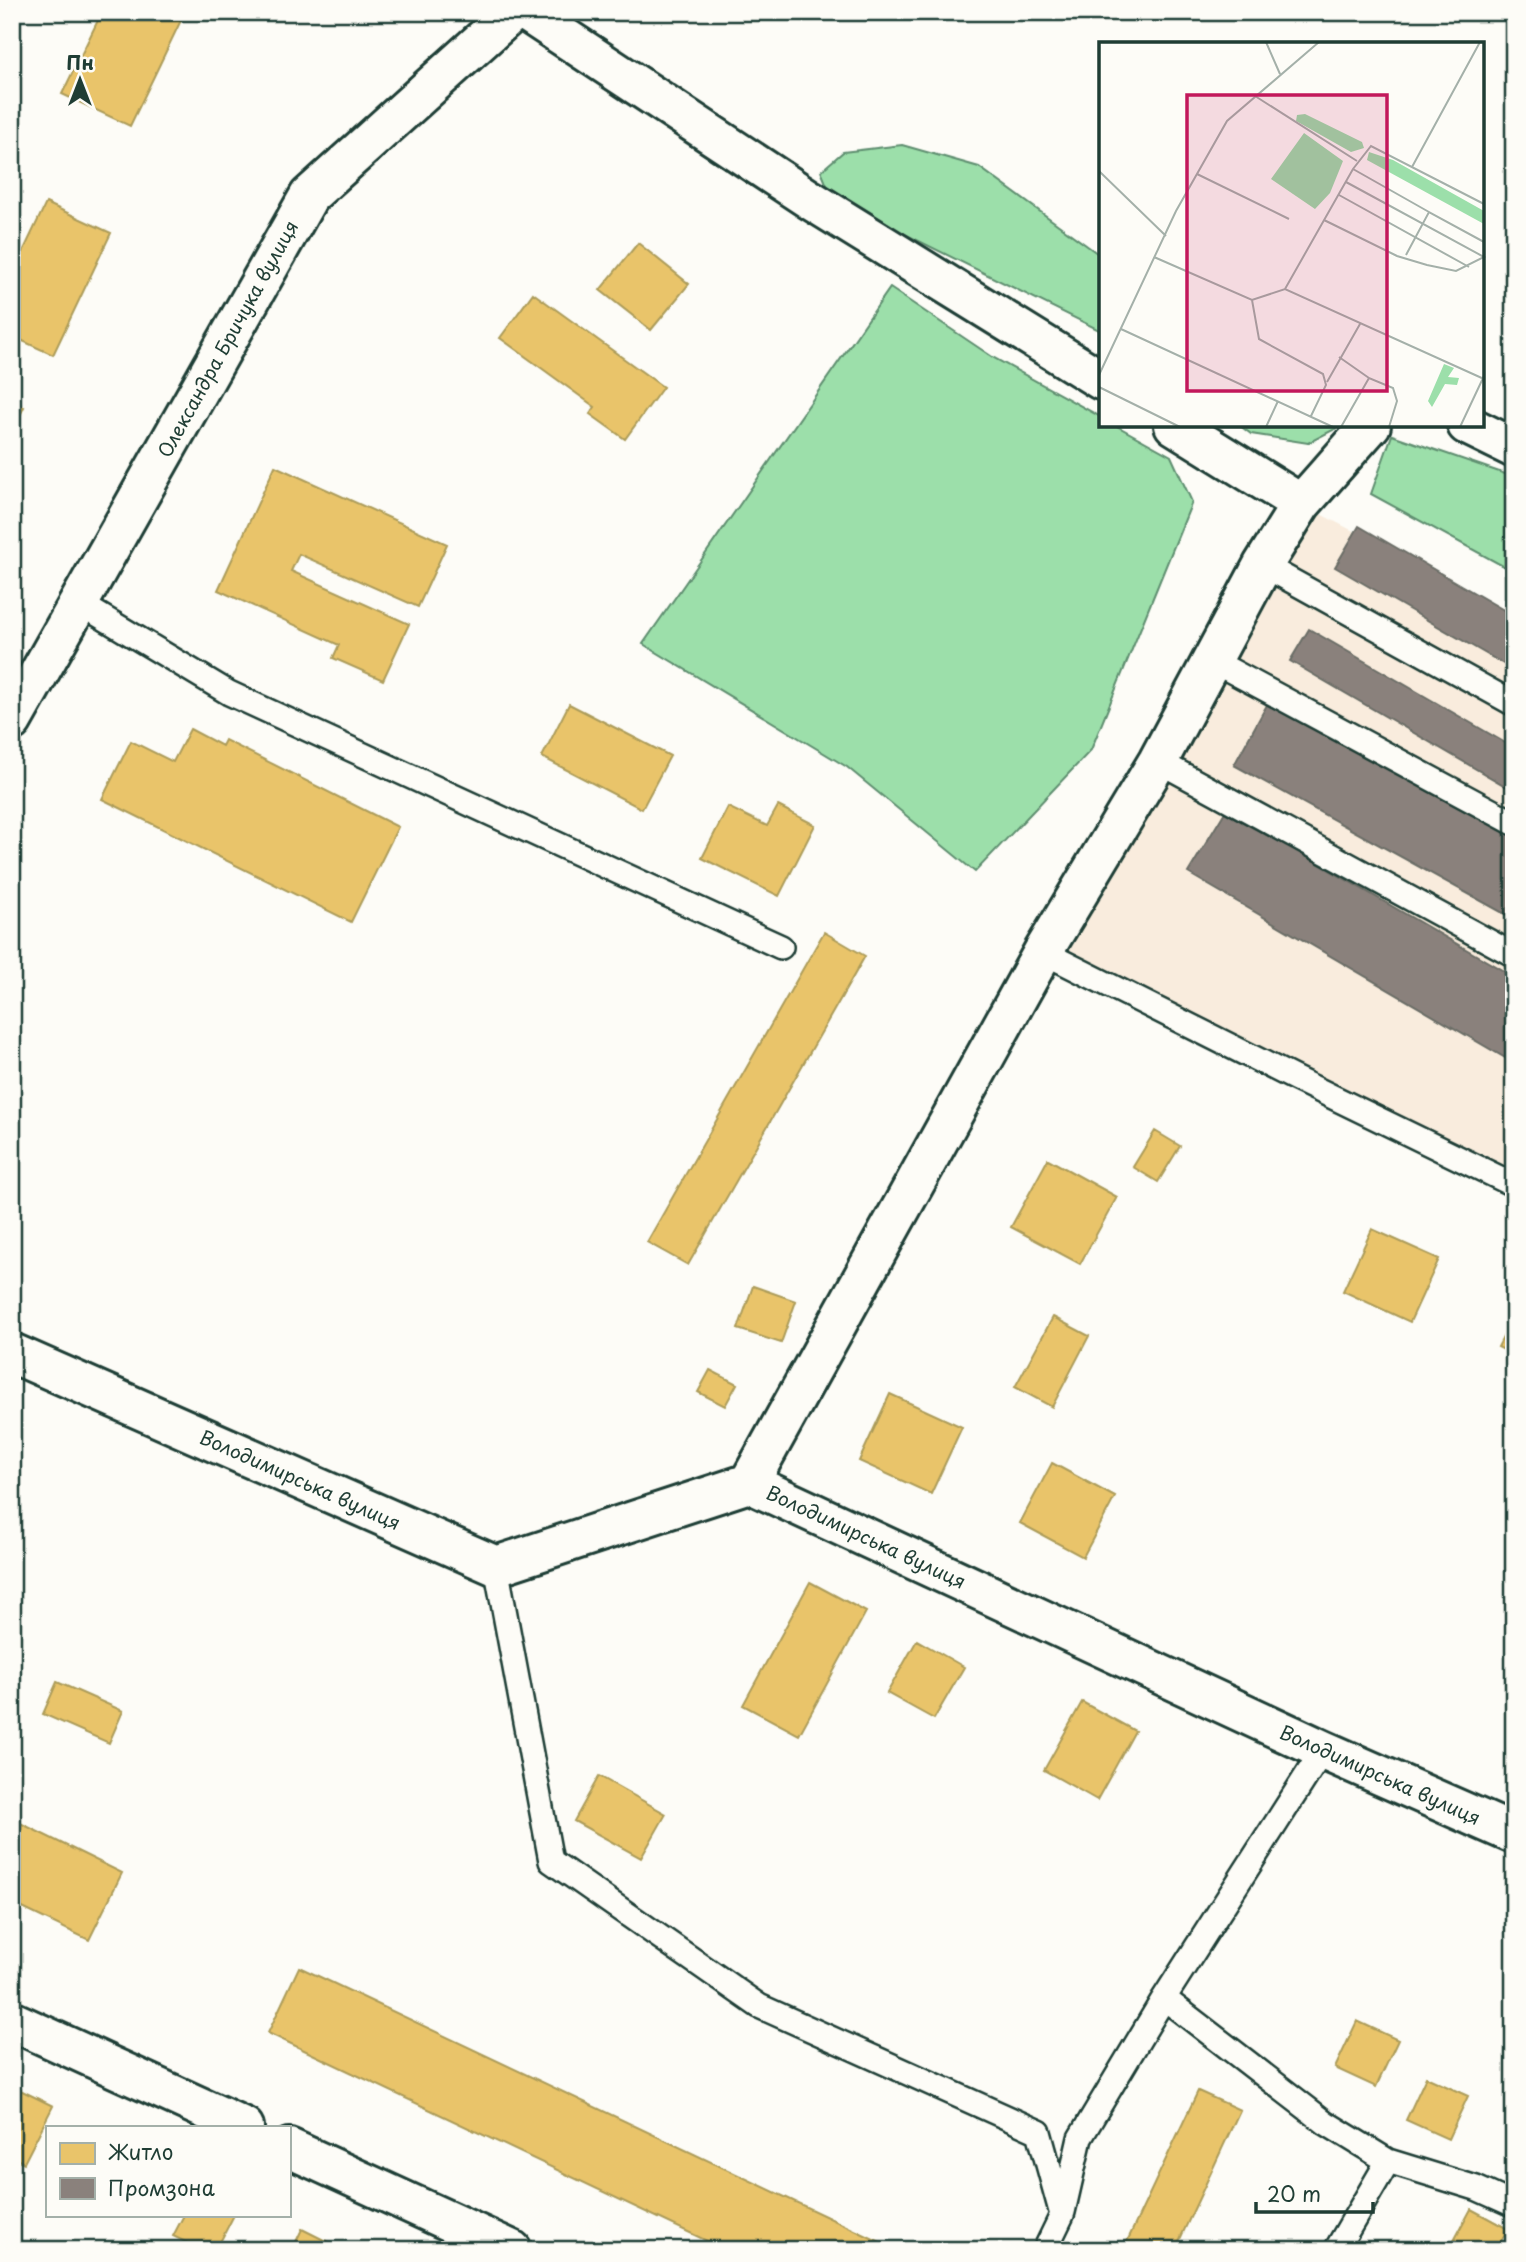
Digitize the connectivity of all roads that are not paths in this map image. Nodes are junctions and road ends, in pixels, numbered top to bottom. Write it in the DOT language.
graph roads {
  1 [pos="513,12"];
  2 [pos="526,12"];
  3 [pos="1099,379"];
  4 [pos="1177,427"];
  5 [pos="1369,427"];
  6 [pos="1471,427"];
  7 [pos="1514,448"];
  8 [pos="1301,504"];
  9 [pos="1263,565"];
  10 [pos="79,603"];
  11 [pos="1213,661"];
  12 [pos="1514,704"];
  13 [pos="12,721"];
  14 [pos="1158,761"];
  15 [pos="1514,823"];
  16 [pos="781,947"];
  17 [pos="1042,952"];
  18 [pos="1514,955"];
  19 [pos="1514,1185"];
  20 [pos="12,1353"];
  21 [pos="749,1483"];
  22 [pos="496,1566"];
  23 [pos="1323,1750"];
  24 [pos="1514,1834"];
  25 [pos="1164,1998"];
  26 [pos="12,2021"];
  27 [pos="242,2126"];
  28 [pos="290,2148"];
  29 [pos="1388,2161"];
  30 [pos="1514,2205"];
  31 [pos="1062,2215"];
  32 [pos="512,2250"];
  33 [pos="1045,2250"];
  34 [pos="1336,2250"];
  1 -- 10 [label="street, Олександра Бричука вулиця"];
  2 -- 3 [label="street"];
  4 -- 8 [label="street"];
  5 -- 8 [label="street"];
  6 -- 7 [label="street"];
  8 -- 9 [label="street"];
  9 -- 11 [label="street"];
  9 -- 12 [label="lane"];
  10 -- 13 [label="street, Олександра Бричука вулиця"];
  10 -- 16 [label="lane"];
  11 -- 14 [label="street"];
  11 -- 15 [label="lane"];
  14 -- 17 [label="street"];
  14 -- 18 [label="lane"];
  17 -- 19 [label="lane"];
  17 -- 21 [label="street"];
  20 -- 22 [label="street, Володимирська вулиця"];
  21 -- 22 [label="street, Володимирська вулиця"];
  21 -- 23 [label="street, Володимирська вулиця"];
  22 -- 31 [label="lane"];
  23 -- 24 [label="street, Володимирська вулиця"];
  23 -- 25 [label="lane"];
  25 -- 29 [label="lane"];
  25 -- 31 [label="lane"];
  26 -- 27 [label="street"];
  28 -- 32 [label="street"];
  29 -- 30 [label="lane"];
  29 -- 34 [label="lane"];
  31 -- 33 [label="lane"];
}
